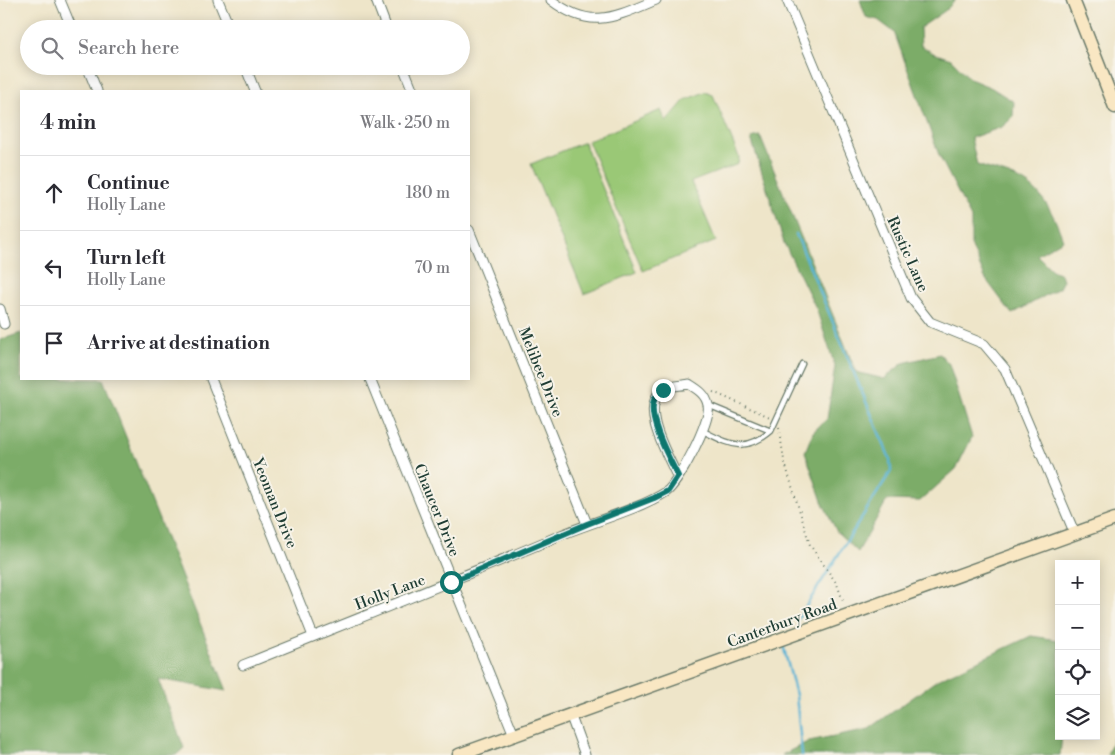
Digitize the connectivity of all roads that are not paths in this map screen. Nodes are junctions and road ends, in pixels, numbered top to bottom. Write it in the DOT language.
graph roads {
  1 [pos="60,0"];
  2 [pos="218,0"];
  3 [pos="376,0"];
  4 [pos="551,0"];
  5 [pos="656,0"];
  6 [pos="788,0"];
  7 [pos="1074,0"];
  8 [pos="68,20"];
  9 [pos="226,20"];
  10 [pos="384,20"];
  11 [pos="91,75"];
  12 [pos="248,75"];
  13 [pos="407,75"];
  14 [pos="97,90"];
  15 [pos="255,90"];
  16 [pos="413,90"];
  17 [pos="1115,107"];
  18 [pos="470,232"];
  19 [pos="0,308"];
  20 [pos="4,324"];
  21 [pos="802,364"];
  22 [pos="211,380"];
  23 [pos="370,380"];
  24 [pos="708,405"];
  25 [pos="703,431"];
  26 [pos="771,431"];
  27 [pos="678,476"];
  28 [pos="1115,519"];
  29 [pos="587,524"];
  30 [pos="1075,534"];
  31 [pos="451,582"];
  32 [pos="313,636"];
  33 [pos="242,665"];
  34 [pos="570,714"];
  35 [pos="514,735"];
  36 [pos="459,755"];
  37 [pos="585,755"];
  1 -- 8 [label="street"];
  2 -- 9 [label="street"];
  3 -- 10 [label="street"];
  4 -- 5 [label="street"];
  6 -- 30 [label="street, Rustic Lane"];
  7 -- 17 [label="street"];
  11 -- 14 [label="street"];
  12 -- 15 [label="street"];
  13 -- 16 [label="street"];
  18 -- 29 [label="street, Melibee Drive"];
  19 -- 20 [label="street"];
  21 -- 26 [label="lane"];
  22 -- 32 [label="street, Yeoman Drive"];
  23 -- 31 [label="street, Chaucer Drive"];
  24 -- 25 [label="street, Holly Lane"];
  24 -- 26 [label="lane"];
  24 -- 27 [label="street"];
  25 -- 26 [label="lane"];
  25 -- 27 [label="street, Holly Lane"];
  27 -- 29 [label="street, Holly Lane"];
  28 -- 30 [label="street, Canterbury Road"];
  29 -- 31 [label="street, Holly Lane"];
  30 -- 34 [label="street, Canterbury Road"];
  31 -- 32 [label="street, Holly Lane"];
  31 -- 35 [label="street, Chaucer Drive"];
  32 -- 33 [label="street, Holly Lane"];
  34 -- 35 [label="street, Canterbury Road"];
  34 -- 37 [label="street"];
  35 -- 36 [label="street, Canterbury Road"];
}
